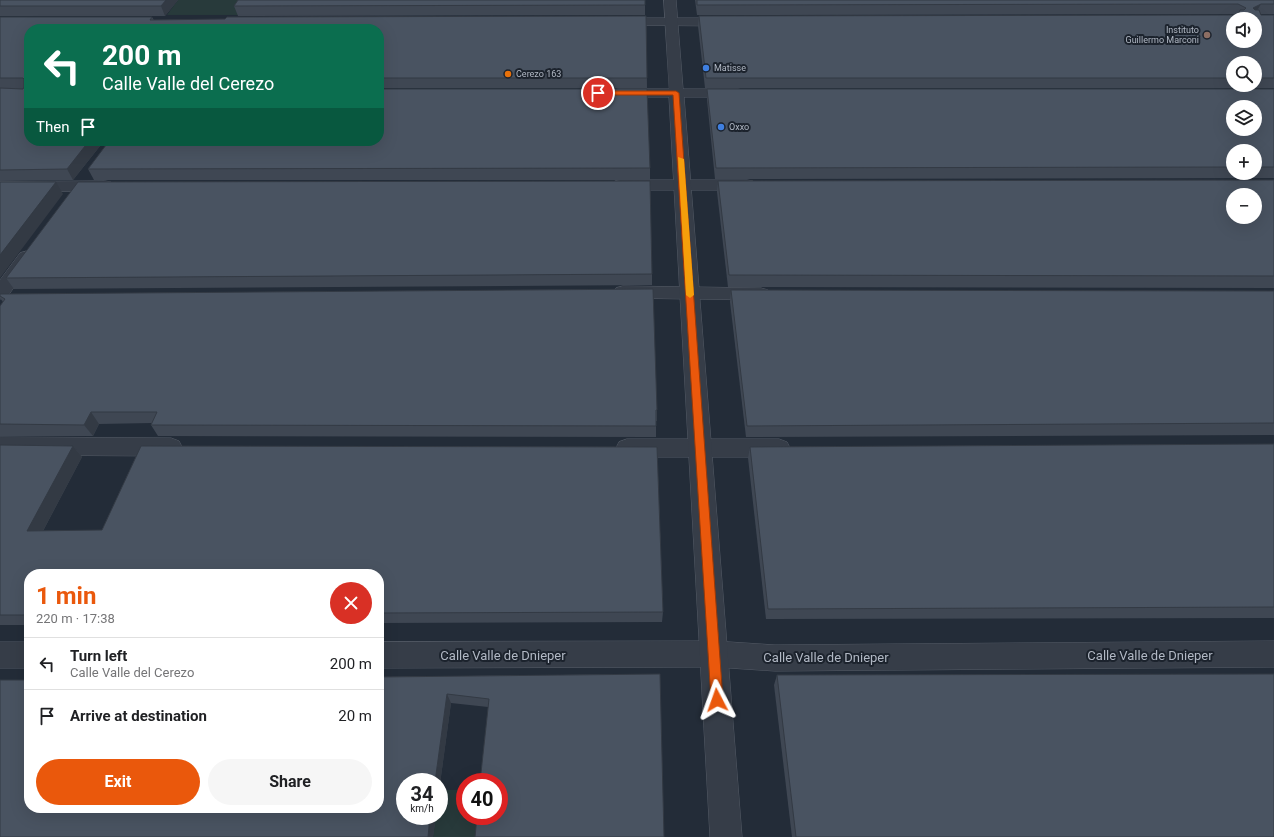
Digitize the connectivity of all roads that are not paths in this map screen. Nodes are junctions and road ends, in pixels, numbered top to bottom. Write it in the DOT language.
graph roads {
  1 [pos="670,0"];
  2 [pos="601,22"];
  3 [pos="672,22"];
  4 [pos="743,22"];
  5 [pos="606,93"];
  6 [pos="676,93"];
  7 [pos="756,93"];
  8 [pos="91,169"];
  9 [pos="603,185"];
  10 [pos="682,185"];
  11 [pos="762,185"];
  12 [pos="78,186"];
  13 [pos="118,186"];
  14 [pos="0,187"];
  15 [pos="64,205"];
  16 [pos="37,243"];
  17 [pos="604,292"];
  18 [pos="690,294"];
  19 [pos="777,294"];
  20 [pos="5,296"];
  21 [pos="0,446"];
  22 [pos="191,447"];
  23 [pos="605,448"];
  24 [pos="700,448"];
  25 [pos="801,448"];
  26 [pos="714,654"];
  27 [pos="1274,654"];
  28 [pos="0,655"];
  29 [pos="24,655"];
  30 [pos="384,655"];
  31 [pos="726,837"];
  1 -- 3 [label="street"];
  2 -- 3 [label="street"];
  3 -- 4 [label="street"];
  3 -- 6 [label="street"];
  5 -- 6 [label="street"];
  6 -- 7 [label="street"];
  6 -- 10 [label="street"];
  8 -- 12 [label="street"];
  9 -- 10 [label="street"];
  10 -- 11 [label="street"];
  10 -- 18 [label="street"];
  12 -- 13 [label="street"];
  12 -- 14 [label="street"];
  12 -- 15 [label="street"];
  16 -- 20 [label="street"];
  17 -- 18 [label="street"];
  18 -- 19 [label="street"];
  18 -- 24 [label="street"];
  21 -- 22 [label="street"];
  23 -- 24 [label="street"];
  24 -- 25 [label="street"];
  24 -- 26 [label="street"];
  26 -- 27 [label="street, Calle Valle de Dnieper"];
  26 -- 30 [label="street, Calle Valle de Dnieper"];
  26 -- 31 [label="street"];
  28 -- 29 [label="street"];
}
